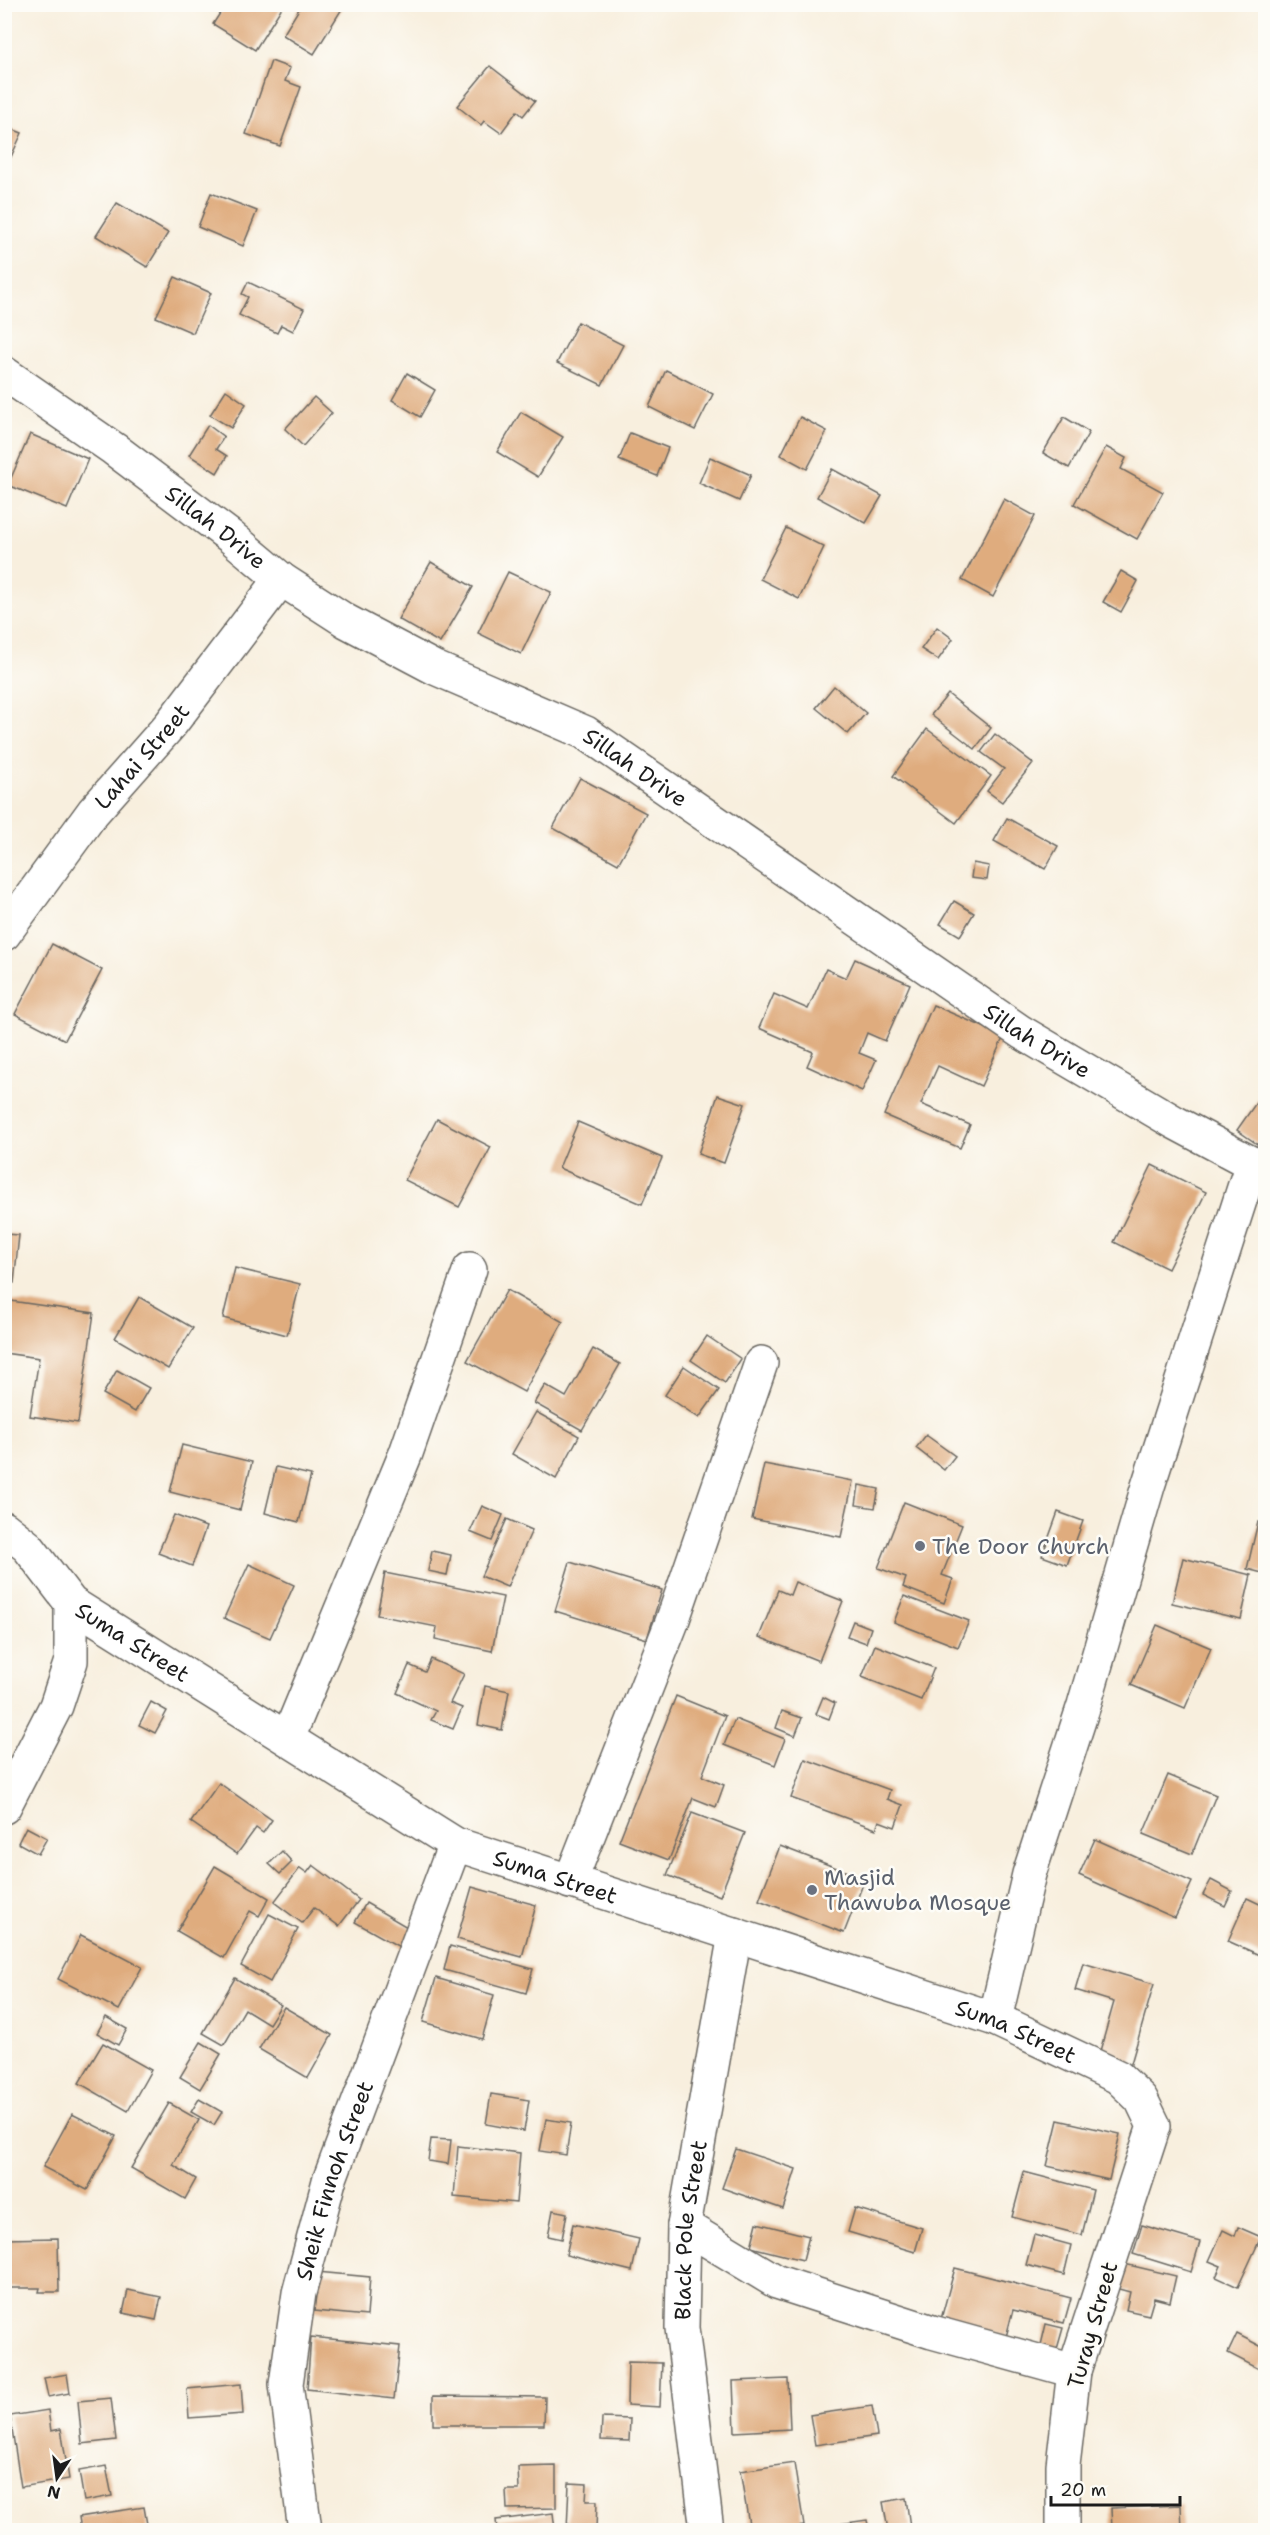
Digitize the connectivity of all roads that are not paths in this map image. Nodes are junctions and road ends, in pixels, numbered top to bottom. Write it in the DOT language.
graph roads {
  1 [pos="4,373"];
  2 [pos="281,579"];
  3 [pos="4,934"];
  4 [pos="1259,1167"];
  5 [pos="470,1269"];
  6 [pos="761,1363"];
  7 [pos="4,1528"];
  8 [pos="71,1603"];
  9 [pos="288,1738"];
  10 [pos="4,1807"];
  11 [pos="455,1844"];
  12 [pos="570,1882"];
  13 [pos="735,1934"];
  14 [pos="995,2019"];
  15 [pos="1154,2126"];
  16 [pos="684,2226"];
  17 [pos="1074,2371"];
  18 [pos="305,2530"];
  19 [pos="708,2530"];
  20 [pos="1063,2530"];
  1 -- 2 [label="street, Sillah Drive"];
  2 -- 3 [label="street, Lahai Street"];
  2 -- 4 [label="street, Sillah Drive"];
  4 -- 14 [label="street"];
  5 -- 9 [label="street"];
  6 -- 12 [label="street"];
  7 -- 8 [label="street, Suma Street"];
  8 -- 9 [label="street, Suma Street"];
  8 -- 10 [label="street"];
  9 -- 11 [label="street, Suma Street"];
  11 -- 12 [label="street, Suma Street"];
  11 -- 18 [label="street, Sheik Finnoh Street"];
  12 -- 13 [label="street, Suma Street"];
  13 -- 14 [label="street, Suma Street"];
  13 -- 16 [label="street, Black Pole Street"];
  14 -- 15 [label="street, Suma Street"];
  15 -- 17 [label="street, Turay Street"];
  16 -- 17 [label="street"];
  16 -- 19 [label="street, Black Pole Street"];
  17 -- 20 [label="street, Turay Street"];
}
